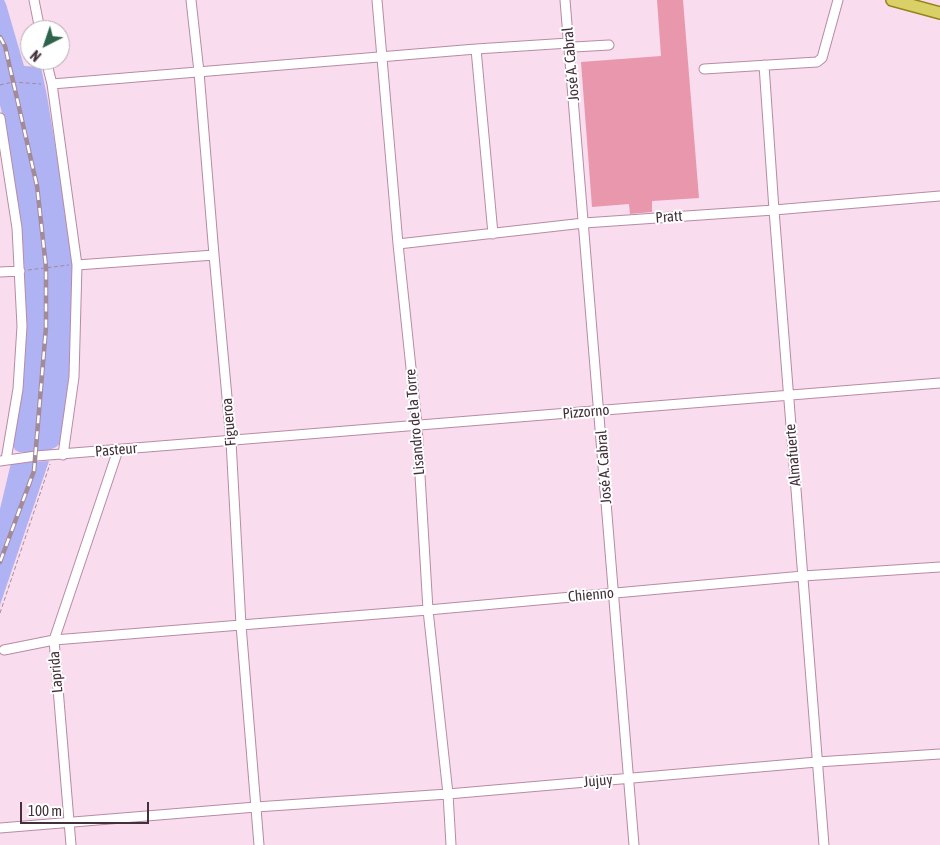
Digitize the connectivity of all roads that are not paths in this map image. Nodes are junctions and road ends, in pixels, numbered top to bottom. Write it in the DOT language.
graph roads {
  1 [pos="34,0"];
  2 [pos="191,0"];
  3 [pos="377,0"];
  4 [pos="565,0"];
  5 [pos="838,0"];
  6 [pos="892,0"];
  7 [pos="940,13"];
  8 [pos="38,20"];
  9 [pos="569,43"];
  10 [pos="609,45"];
  11 [pos="476,49"];
  12 [pos="382,57"];
  13 [pos="764,65"];
  14 [pos="704,69"];
  15 [pos="48,70"];
  16 [pos="199,72"];
  17 [pos="52,84"];
  18 [pos="0,118"];
  19 [pos="940,196"];
  20 [pos="774,210"];
  21 [pos="584,223"];
  22 [pos="493,234"];
  23 [pos="398,244"];
  24 [pos="214,255"];
  25 [pos="77,265"];
  26 [pos="20,271"];
  27 [pos="0,272"];
  28 [pos="940,383"];
  29 [pos="788,395"];
  30 [pos="600,410"];
  31 [pos="417,425"];
  32 [pos="231,440"];
  33 [pos="118,450"];
  34 [pos="63,455"];
  35 [pos="3,460"];
  36 [pos="940,567"];
  37 [pos="803,576"];
  38 [pos="614,593"];
  39 [pos="428,610"];
  40 [pos="241,625"];
  41 [pos="54,640"];
  42 [pos="4,650"];
  43 [pos="940,754"];
  44 [pos="818,762"];
  45 [pos="629,779"];
  46 [pos="448,794"];
  47 [pos="256,807"];
  48 [pos="69,822"];
  49 [pos="0,828"];
  50 [pos="71,845"];
  51 [pos="259,845"];
  52 [pos="451,845"];
  53 [pos="634,845"];
  54 [pos="824,845"];
  1 -- 8 [label="street"];
  2 -- 16 [label="street, Figueroa"];
  3 -- 12 [label="street, Lisandro de la Torre"];
  4 -- 9 [label="street, José A. Cabral"];
  5 -- 13 [label="street"];
  6 -- 7 [label="main road"];
  9 -- 10 [label="street"];
  9 -- 11 [label="street"];
  9 -- 21 [label="street, José A. Cabral"];
  11 -- 12 [label="street"];
  11 -- 22 [label="street"];
  12 -- 16 [label="street"];
  12 -- 23 [label="street, Lisandro de la Torre"];
  13 -- 14 [label="street"];
  13 -- 20 [label="street, Almafuerte"];
  15 -- 17 [label="street"];
  16 -- 17 [label="street"];
  16 -- 24 [label="street, Figueroa"];
  17 -- 25 [label="street"];
  18 -- 26 [label="street"];
  19 -- 20 [label="street, Pratt"];
  20 -- 21 [label="street, Pratt"];
  20 -- 29 [label="street, Almafuerte"];
  21 -- 22 [label="street, Pratt"];
  21 -- 30 [label="street, José A. Cabral"];
  22 -- 23 [label="street, Pratt"];
  23 -- 31 [label="street, Lisandro de la Torre"];
  24 -- 25 [label="street"];
  24 -- 32 [label="street, Figueroa"];
  25 -- 34 [label="street"];
  26 -- 27 [label="street"];
  26 -- 35 [label="street"];
  28 -- 29 [label="street, Pizzorno"];
  29 -- 30 [label="street, Pizzorno"];
  29 -- 37 [label="street, Almafuerte"];
  30 -- 31 [label="street, Pizzorno"];
  30 -- 38 [label="street, José A. Cabral"];
  31 -- 32 [label="street, Pizzorno"];
  31 -- 39 [label="street, Lisandro de la Torre"];
  32 -- 33 [label="street, Pasteur"];
  32 -- 40 [label="street, Figueroa"];
  33 -- 34 [label="street, Pasteur"];
  33 -- 41 [label="street, Laprida"];
  34 -- 35 [label="street, Pasteur"];
  36 -- 37 [label="street, Chienno"];
  37 -- 38 [label="street, Chienno"];
  37 -- 44 [label="street, Almafuerte"];
  38 -- 39 [label="street, Chienno"];
  38 -- 45 [label="street, José A. Cabral"];
  39 -- 40 [label="street, Chienno"];
  39 -- 46 [label="street, Lisandro de la Torre"];
  40 -- 41 [label="street, Chienno"];
  40 -- 47 [label="street, Figueroa"];
  41 -- 42 [label="street, Chienno"];
  41 -- 48 [label="street, Laprida"];
  43 -- 44 [label="street, Jujuy"];
  44 -- 45 [label="street, Jujuy"];
  44 -- 54 [label="street, Almafuerte"];
  45 -- 46 [label="street, Jujuy"];
  45 -- 53 [label="street, José A. Cabral"];
  46 -- 47 [label="street, Jujuy"];
  46 -- 52 [label="street, Lisandro de la Torre"];
  47 -- 48 [label="street, Jujuy"];
  47 -- 51 [label="street, Figueroa"];
  48 -- 49 [label="street, Jujuy"];
  48 -- 50 [label="street, Laprida"];
}
